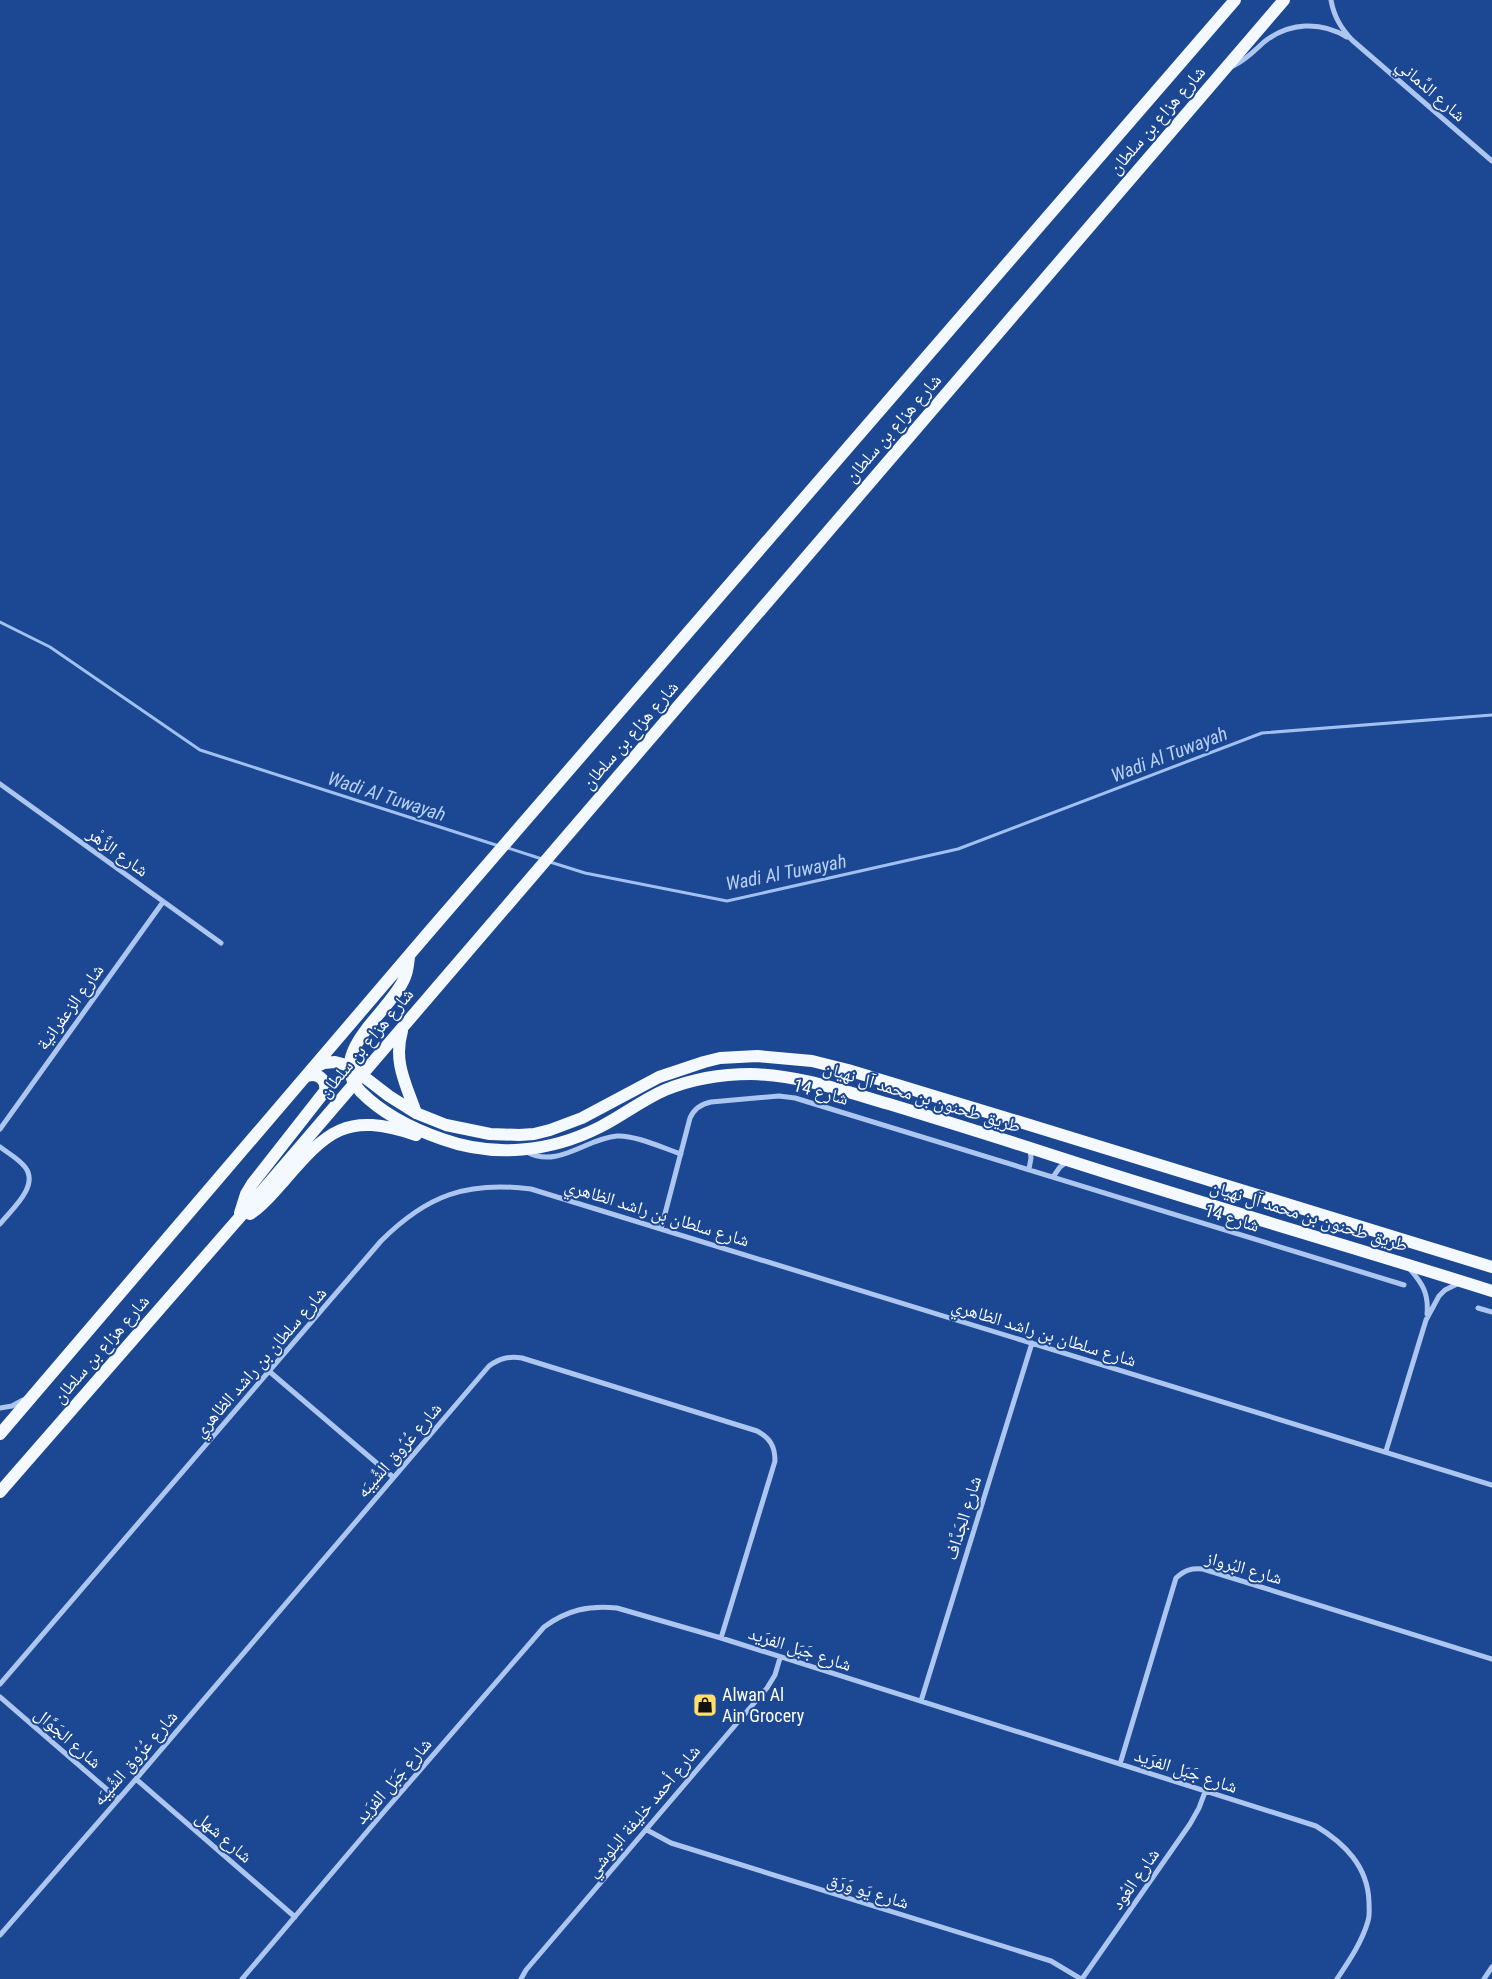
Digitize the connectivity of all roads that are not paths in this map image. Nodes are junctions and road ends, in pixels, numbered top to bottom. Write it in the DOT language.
graph roads {
  1 [pos="1235,0"];
  2 [pos="1284,0"];
  3 [pos="1331,0"];
  4 [pos="1352,40"];
  5 [pos="1224,68"];
  6 [pos="1492,161"];
  7 [pos="0,784"];
  8 [pos="163,902"];
  9 [pos="221,943"];
  10 [pos="409,957"];
  11 [pos="404,1026"];
  12 [pos="350,1066"];
  13 [pos="311,1071"];
  14 [pos="358,1080"];
  15 [pos="911,1111"];
  16 [pos="416,1113"];
  17 [pos="1033,1126"];
  18 [pos="0,1129"];
  19 [pos="464,1146"];
  20 [pos="0,1147"];
  21 [pos="1029,1147"];
  22 [pos="523,1149"];
  23 [pos="681,1154"];
  24 [pos="1070,1160"];
  25 [pos="1028,1169"];
  26 [pos="1053,1177"];
  27 [pos="239,1218"];
  28 [pos="0,1224"];
  29 [pos="661,1229"];
  30 [pos="1406,1264"];
  31 [pos="1492,1267"];
  32 [pos="1462,1281"];
  33 [pos="1404,1285"];
  34 [pos="1492,1291"];
  35 [pos="1478,1308"];
  36 [pos="1492,1312"];
  37 [pos="1426,1320"];
  38 [pos="1032,1344"];
  39 [pos="270,1372"];
  40 [pos="47,1381"];
  41 [pos="0,1408"];
  42 [pos="0,1434"];
  43 [pos="1386,1451"];
  44 [pos="393,1477"];
  45 [pos="1492,1485"];
  46 [pos="0,1492"];
  47 [pos="721,1638"];
  48 [pos="780,1658"];
  49 [pos="1492,1659"];
  50 [pos="0,1684"];
  51 [pos="0,1697"];
  52 [pos="921,1702"];
  53 [pos="1120,1764"];
  54 [pos="136,1779"];
  55 [pos="1205,1792"];
  56 [pos="118,1799"];
  57 [pos="647,1830"];
  58 [pos="295,1916"];
  59 [pos="0,1935"];
  60 [pos="1492,1967"];
  61 [pos="242,1979"];
  62 [pos="521,1979"];
  63 [pos="1082,1979"];
  64 [pos="1337,1979"];
  65 [pos="1484,1979"];
  1 -- 10 [label="main road, شارع هزاع بن سلطان"];
  2 -- 5 [label="main road, شارع هزاع بن سلطان"];
  3 -- 4 [label="street, شارع الدِّماني"];
  4 -- 5 [label="street, شارع الدِّماني"];
  4 -- 6 [label="street, شارع الدِّماني"];
  5 -- 11 [label="main road, شارع هزاع بن سلطان"];
  7 -- 8 [label="street, شارع الزَّهْر"];
  8 -- 9 [label="street, شارع الزَّهْر"];
  8 -- 18 [label="street, شارع الزعفرانية"];
  10 -- 12 [label="main road"];
  10 -- 13 [label="main road, شارع هزاع بن سلطان"];
  11 -- 14 [label="main road, شارع هزاع بن سلطان"];
  11 -- 16 [label="main road"];
  12 -- 13 [label="main road"];
  12 -- 14 [label="main road"];
  13 -- 27 [label="main road"];
  13 -- 40 [label="main road, شارع هزاع بن سلطان"];
  14 -- 16 [label="main road, طريق طحنون بن محمد آل نهيان"];
  14 -- 19 [label="main road, طريق طحنون بن محمد آل نهيان"];
  14 -- 27 [label="main road, شارع هزاع بن سلطان"];
  15 -- 17 [label="main road"];
  15 -- 21 [label="main road, طريق طحنون بن محمد آل نهيان"];
  15 -- 22 [label="main road, طريق طحنون بن محمد آل نهيان"];
  16 -- 17 [label="main road, طريق طحنون بن محمد آل نهيان"];
  17 -- 31 [label="main road, طريق طحنون بن محمد آل نهيان"];
  19 -- 22 [label="main road, طريق طحنون بن محمد آل نهيان"];
  19 -- 27 [label="main road"];
  20 -- 28 [label="street"];
  21 -- 24 [label="main road, طريق طحنون بن محمد آل نهيان"];
  21 -- 25 [label="street"];
  22 -- 23 [label="street"];
  23 -- 25 [label="street, شارع 14"];
  23 -- 29 [label="street, شارع 14"];
  24 -- 26 [label="street"];
  24 -- 30 [label="main road, طريق طحنون بن محمد آل نهيان"];
  25 -- 26 [label="street, شارع 14"];
  26 -- 33 [label="street, شارع 14"];
  27 -- 46 [label="main road, شارع هزاع بن سلطان"];
  29 -- 38 [label="street, شارع سلطان بن راشد الظاهري"];
  29 -- 39 [label="street, شارع سلطان بن راشد الظاهري"];
  30 -- 32 [label="main road, طريق طحنون بن محمد آل نهيان"];
  30 -- 37 [label="street"];
  32 -- 34 [label="main road, طريق طحنون بن محمد آل نهيان"];
  32 -- 37 [label="street"];
  35 -- 36 [label="street"];
  37 -- 43 [label="street"];
  38 -- 43 [label="street, شارع سلطان بن راشد الظاهري"];
  38 -- 52 [label="street, شارع الجَدَّاف"];
  39 -- 44 [label="street"];
  39 -- 50 [label="street, شارع سلطان بن راشد الظاهري"];
  40 -- 41 [label="street"];
  40 -- 42 [label="main road, شارع هزاع بن سلطان"];
  43 -- 45 [label="street, شارع سلطان بن راشد الظاهري"];
  44 -- 47 [label="street, شارع عُرُوق الشِّيبَه"];
  44 -- 54 [label="street, شارع عُرُوق الشِّيبَه"];
  47 -- 48 [label="street, شارع جَبَل الفرَيد"];
  47 -- 58 [label="street, شارع جَبَل الفرَيد"];
  48 -- 52 [label="street, شارع جَبَل الفرَيد"];
  48 -- 57 [label="street, شارع أحمد خليفة البلوشي"];
  49 -- 53 [label="street, شارع البُرواز"];
  51 -- 56 [label="street, شارع الجَوَّال"];
  52 -- 53 [label="street, شارع جَبَل الفرَيد"];
  53 -- 55 [label="street, شارع جَبَل الفرَيد"];
  54 -- 56 [label="street, شارع عُرُوق الشِّيبَه"];
  54 -- 58 [label="street, شارع شهل"];
  55 -- 63 [label="street, شارع العُود"];
  55 -- 64 [label="street, شارع جَبَل الفرَيد"];
  56 -- 59 [label="street, شارع عُرُوق الشِّيبَه"];
  57 -- 62 [label="street, شارع أحمد خليفة البلوشي"];
  57 -- 63 [label="street, شارع يَو وَرَق"];
  58 -- 61 [label="street, شارع جَبَل الفرَيد"];
  60 -- 65 [label="street"];
}
